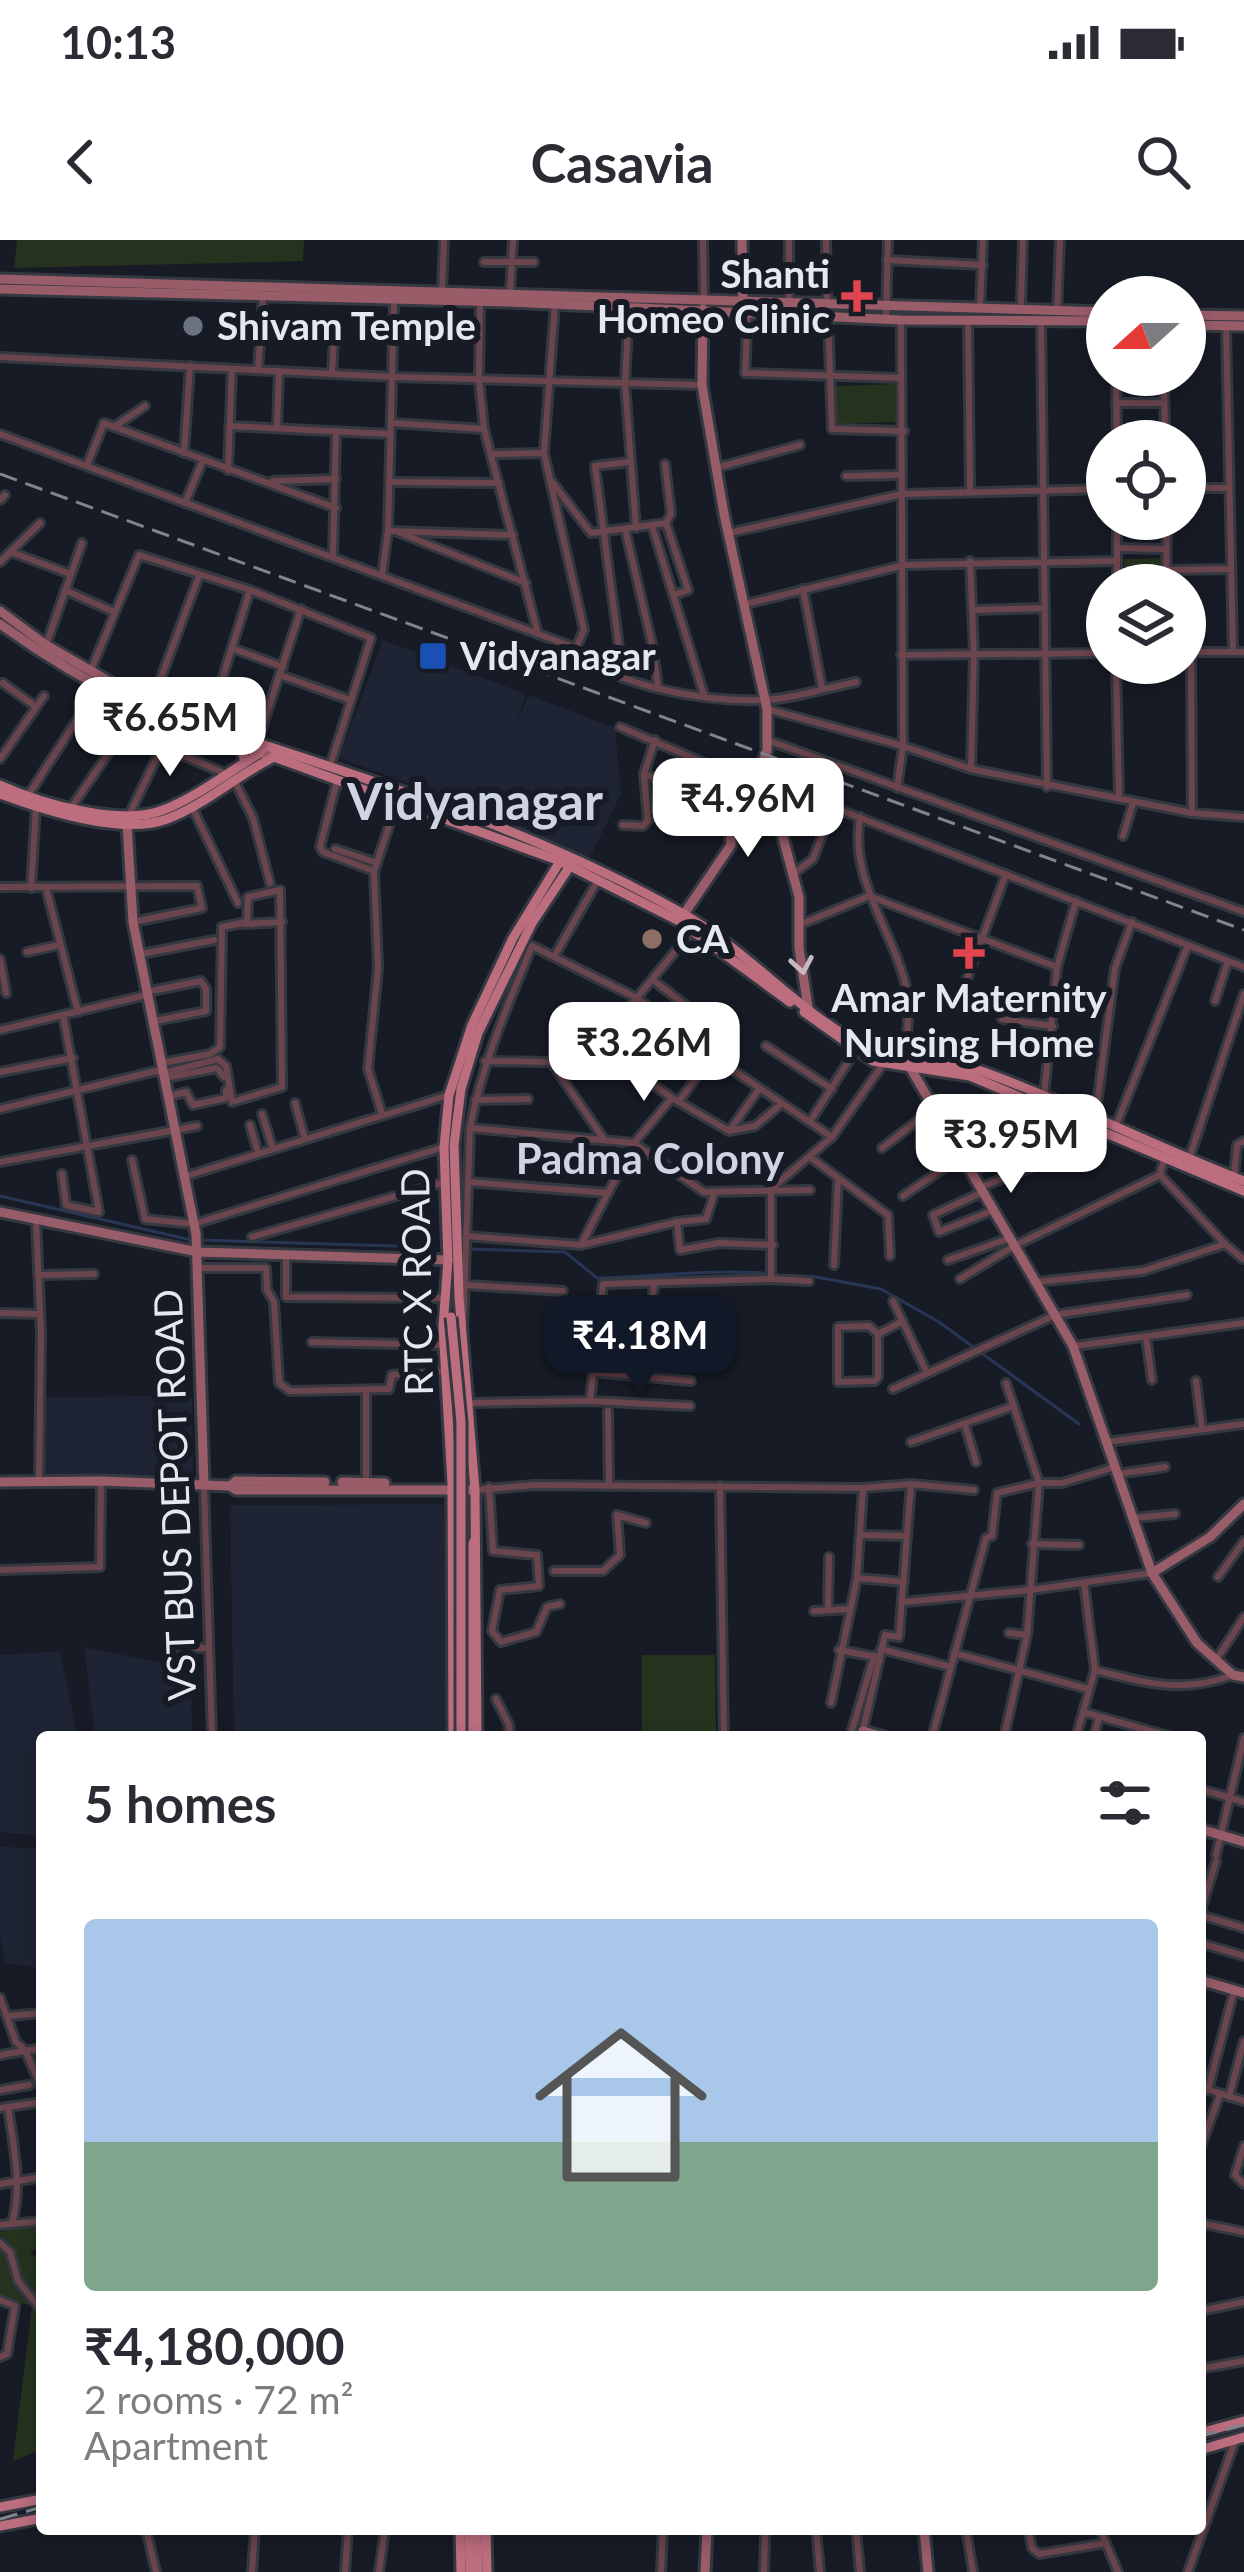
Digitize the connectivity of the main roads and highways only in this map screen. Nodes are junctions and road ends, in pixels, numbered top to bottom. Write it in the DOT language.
graph roads {
  1 [pos="240,744"];
  2 [pos="259,747"];
  3 [pos="275,753"];
  4 [pos="244,762"];
  5 [pos="229,777"];
  6 [pos="0,785"];
  7 [pos="0,794"];
  8 [pos="128,819"];
  9 [pos="567,860"];
  10 [pos="809,1012"];
  11 [pos="462,1062"];
  12 [pos="1044,1101"];
  13 [pos="1239,1179"];
  14 [pos="1244,1191"];
  15 [pos="446,1300"];
  16 [pos="476,1539"];
  17 [pos="457,1731"];
  18 [pos="457,1731"];
  19 [pos="474,1731"];
  20 [pos="474,1731"];
  21 [pos="1244,2421"];
  22 [pos="1206,2431"];
  23 [pos="1240,2439"];
  24 [pos="1206,2448"];
  25 [pos="36,2500"];
  26 [pos="0,2507"];
  27 [pos="36,2519"];
  28 [pos="0,2526"];
  29 [pos="453,2535"];
  30 [pos="469,2535"];
  31 [pos="473,2535"];
  32 [pos="473,2535"];
  33 [pos="460,2550"];
  34 [pos="474,2572"];
  1 -- 4 [label="main road"];
  2 -- 4 [label="main road"];
  3 -- 5 [label="main road"];
  3 -- 9 [label="main road"];
  3 -- 9 [label="main road"];
  4 -- 5 [label="main road"];
  5 -- 8 [label="main road"];
  5 -- 8 [label="main road"];
  6 -- 8 [label="main road"];
  7 -- 8 [label="main road"];
  9 -- 10 [label="main road"];
  9 -- 10 [label="main road"];
  9 -- 11 [label="main road, RTC X ROAD"];
  9 -- 11 [label="main road, RTC X ROAD"];
  10 -- 12 [label="main road"];
  10 -- 12 [label="main road"];
  11 -- 15 [label="main road, RTC X ROAD"];
  11 -- 16 [label="main road, RTC X ROAD"];
  12 -- 13 [label="main road"];
  12 -- 14 [label="main road"];
  15 -- 17 [label="main road, bridge"];
  15 -- 18 [label="main road, RTC X ROAD"];
  16 -- 19 [label="main road, RTC X ROAD, bridge"];
  16 -- 20 [label="main road, RTC X ROAD"];
  21 -- 22 [label="main road"];
  23 -- 24 [label="main road"];
  25 -- 26 [label="main road"];
  27 -- 28 [label="main road"];
  29 -- 33 [label="main road"];
  30 -- 33 [label="main road"];
  31 -- 34 [label="main road"];
  32 -- 34 [label="main road"];
  33 -- 34 [label="main road"];
}
